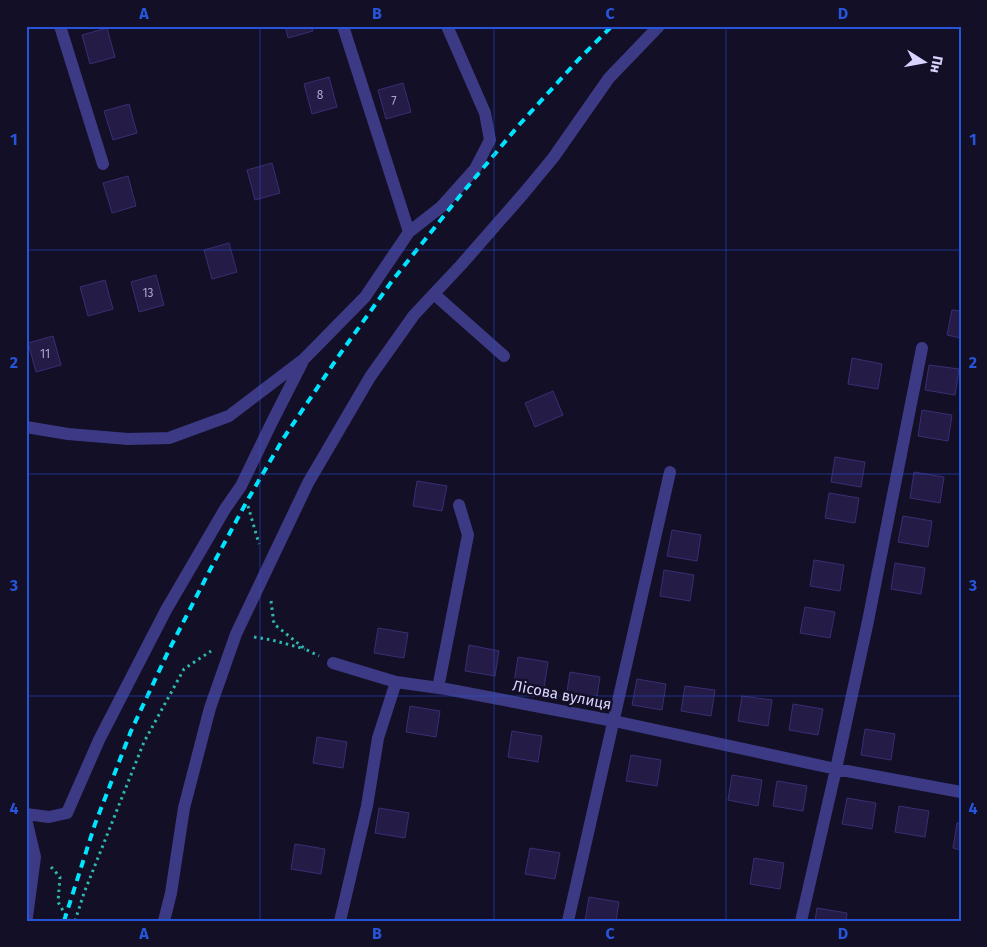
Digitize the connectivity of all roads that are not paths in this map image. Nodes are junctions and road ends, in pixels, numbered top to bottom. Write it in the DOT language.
graph roads {
  1 [pos="60,26"];
  2 [pos="343,26"];
  3 [pos="447,26"];
  4 [pos="658,26"];
  5 [pos="103,164"];
  6 [pos="409,232"];
  7 [pos="434,294"];
  8 [pos="922,348"];
  9 [pos="504,356"];
  10 [pos="304,359"];
  11 [pos="26,427"];
  12 [pos="670,472"];
  13 [pos="459,505"];
  14 [pos="333,663"];
  15 [pos="396,682"];
  16 [pos="438,688"];
  17 [pos="614,722"];
  18 [pos="836,769"];
  19 [pos="961,792"];
  20 [pos="26,814"];
  21 [pos="26,819"];
  22 [pos="26,919"];
  23 [pos="164,921"];
  24 [pos="340,921"];
  25 [pos="568,921"];
  26 [pos="801,921"];
  1 -- 5 [label="street"];
  2 -- 6 [label="street"];
  3 -- 6 [label="street"];
  4 -- 7 [label="street"];
  6 -- 10 [label="street"];
  7 -- 9 [label="street"];
  7 -- 23 [label="street"];
  8 -- 18 [label="street"];
  10 -- 11 [label="street"];
  10 -- 20 [label="street"];
  12 -- 17 [label="street"];
  13 -- 16 [label="street"];
  14 -- 15 [label="street, Лісова вулиця"];
  15 -- 16 [label="street, Лісова вулиця"];
  15 -- 24 [label="street"];
  16 -- 17 [label="street, Лісова вулиця"];
  17 -- 18 [label="street, Лісова вулиця"];
  17 -- 25 [label="street"];
  18 -- 19 [label="street, Лісова вулиця"];
  18 -- 26 [label="street"];
  21 -- 22 [label="street"];
}
